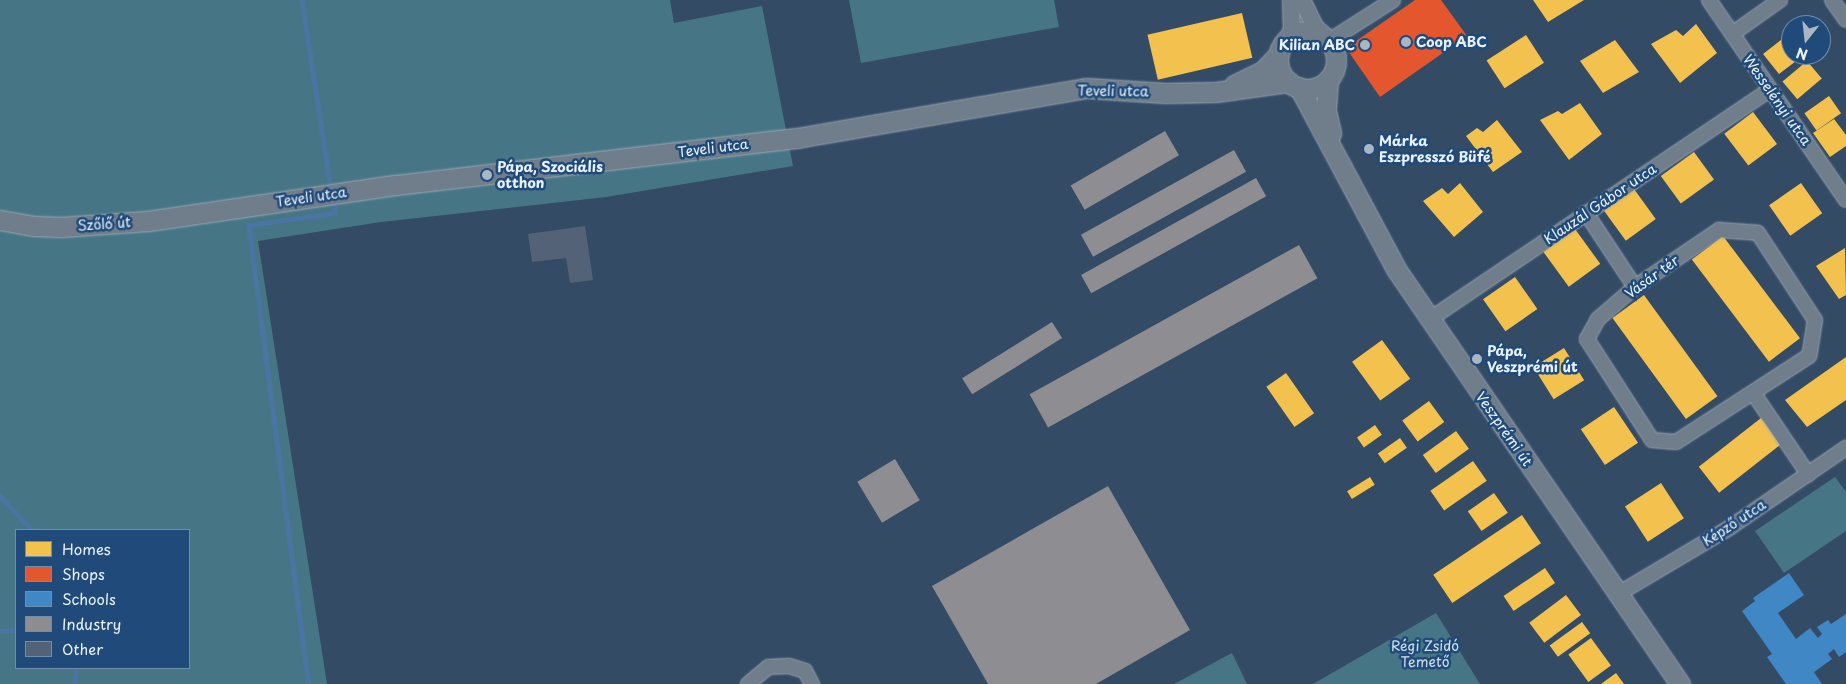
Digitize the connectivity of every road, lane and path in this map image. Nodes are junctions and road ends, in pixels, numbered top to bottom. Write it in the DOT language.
graph roads {
  1 [pos="1291,0"];
  2 [pos="1302,0"];
  3 [pos="1393,0"];
  4 [pos="1709,0"];
  5 [pos="1780,0"];
  6 [pos="1832,0"];
  7 [pos="1846,20"];
  8 [pos="1732,34"];
  9 [pos="1327,39"];
  10 [pos="1284,46"];
  11 [pos="1328,80"];
  12 [pos="1294,85"];
  13 [pos="1770,90"];
  14 [pos="1216,92"];
  15 [pos="1340,166"];
  16 [pos="1846,200"];
  17 [pos="208,212"];
  18 [pos="1586,213"];
  19 [pos="0,220"];
  20 [pos="1635,287"];
  21 [pos="1430,319"];
  22 [pos="1754,394"];
  23 [pos="1846,448"];
  24 [pos="1808,474"];
  25 [pos="1618,594"];
  26 [pos="748,684"];
  27 [pos="812,684"];
  28 [pos="1680,684"];
  1 -- 10 [label="street"];
  2 -- 9 [label="street"];
  3 -- 9 [label="street"];
  4 -- 8 [label="street, Wesselényi utca"];
  5 -- 8 [label="street"];
  6 -- 7 [label="street"];
  8 -- 13 [label="street, Wesselényi utca"];
  9 -- 10 [label="main road"];
  9 -- 11 [label="main road"];
  10 -- 12 [label="main road"];
  10 -- 14 [label="main road, Teveli utca"];
  11 -- 12 [label="main road"];
  11 -- 15 [label="main road, Veszprémi út"];
  12 -- 14 [label="main road, Teveli utca"];
  12 -- 15 [label="main road, Veszprémi út"];
  13 -- 16 [label="street, Wesselényi utca"];
  13 -- 18 [label="street, Klauzál Gábor utca"];
  14 -- 17 [label="main road, Teveli utca"];
  15 -- 21 [label="main road, Veszprémi út"];
  17 -- 19 [label="main road, Szőlő út"];
  18 -- 20 [label="street"];
  18 -- 21 [label="street, Klauzál Gábor utca"];
  20 -- 22 [label="street, Vásár tér"];
  20 -- 22 [label="street, Vásár tér"];
  21 -- 25 [label="main road, Veszprémi út"];
  22 -- 24 [label="street"];
  23 -- 24 [label="street, Képző utca"];
  24 -- 25 [label="street, Képző utca"];
  25 -- 28 [label="main road, Veszprémi út"];
  26 -- 27 [label="street"];
}
